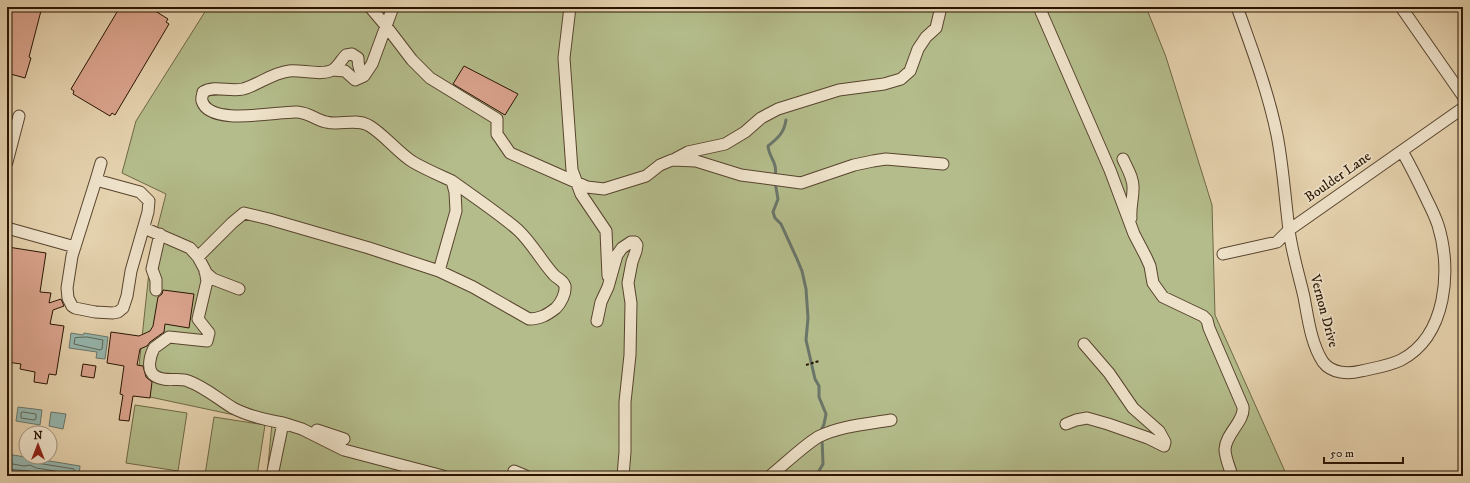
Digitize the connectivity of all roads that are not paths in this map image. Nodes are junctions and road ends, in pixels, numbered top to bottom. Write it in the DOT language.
graph roads {
  1 [pos="370,7"];
  2 [pos="393,7"];
  3 [pos="570,7"];
  4 [pos="941,7"];
  5 [pos="1039,7"];
  6 [pos="1237,7"];
  7 [pos="1401,7"];
  8 [pos="386,26"];
  9 [pos="333,70"];
  10 [pos="364,76"];
  11 [pos="1463,96"];
  12 [pos="1463,108"];
  13 [pos="19,116"];
  14 [pos="1402,150"];
  15 [pos="1123,159"];
  16 [pos="672,160"];
  17 [pos="7,162"];
  18 [pos="101,163"];
  19 [pos="943,164"];
  20 [pos="96,180"];
  21 [pos="452,181"];
  22 [pos="576,183"];
  23 [pos="1132,226"];
  24 [pos="7,228"];
  25 [pos="144,228"];
  26 [pos="1289,230"];
  27 [pos="160,234"];
  28 [pos="73,251"];
  29 [pos="1223,254"];
  30 [pos="198,257"];
  31 [pos="439,271"];
  32 [pos="205,272"];
  33 [pos="608,287"];
  34 [pos="239,289"];
  35 [pos="156,290"];
  36 [pos="597,321"];
  37 [pos="1084,344"];
  38 [pos="891,420"];
  39 [pos="283,423"];
  40 [pos="1066,424"];
  41 [pos="344,439"];
  42 [pos="514,471"];
  43 [pos="272,476"];
  44 [pos="443,476"];
  45 [pos="526,476"];
  46 [pos="623,476"];
  47 [pos="770,476"];
  48 [pos="1232,476"];
  1 -- 8 [label="street"];
  2 -- 8 [label="street"];
  3 -- 22 [label="street"];
  4 -- 16 [label="street"];
  5 -- 23 [label="street"];
  6 -- 26 [label="street, Vernon Drive"];
  7 -- 11 [label="street"];
  8 -- 10 [label="street"];
  8 -- 22 [label="street"];
  9 -- 10 [label="street"];
  9 -- 10 [label="street"];
  9 -- 21 [label="street"];
  12 -- 14 [label="street, Boulder Lane"];
  13 -- 17 [label="street"];
  14 -- 26 [label="street, Boulder Lane"];
  14 -- 26 [label="street, Vernon Drive"];
  15 -- 23 [label="street"];
  16 -- 19 [label="street"];
  16 -- 22 [label="street"];
  18 -- 20 [label="street"];
  20 -- 25 [label="street"];
  20 -- 28 [label="street"];
  21 -- 31 [label="street"];
  21 -- 31 [label="street"];
  22 -- 33 [label="street"];
  23 -- 48 [label="street"];
  24 -- 28 [label="street"];
  25 -- 27 [label="street"];
  25 -- 28 [label="street"];
  26 -- 29 [label="street, Boulder Lane"];
  27 -- 30 [label="street"];
  27 -- 35 [label="street"];
  30 -- 31 [label="street"];
  30 -- 32 [label="street"];
  32 -- 34 [label="street"];
  32 -- 39 [label="street"];
  33 -- 36 [label="street"];
  33 -- 46 [label="street"];
  37 -- 40 [label="street"];
  38 -- 47 [label="street"];
  39 -- 41 [label="street"];
  39 -- 43 [label="street"];
  39 -- 44 [label="street"];
  42 -- 45 [label="street"];
}
